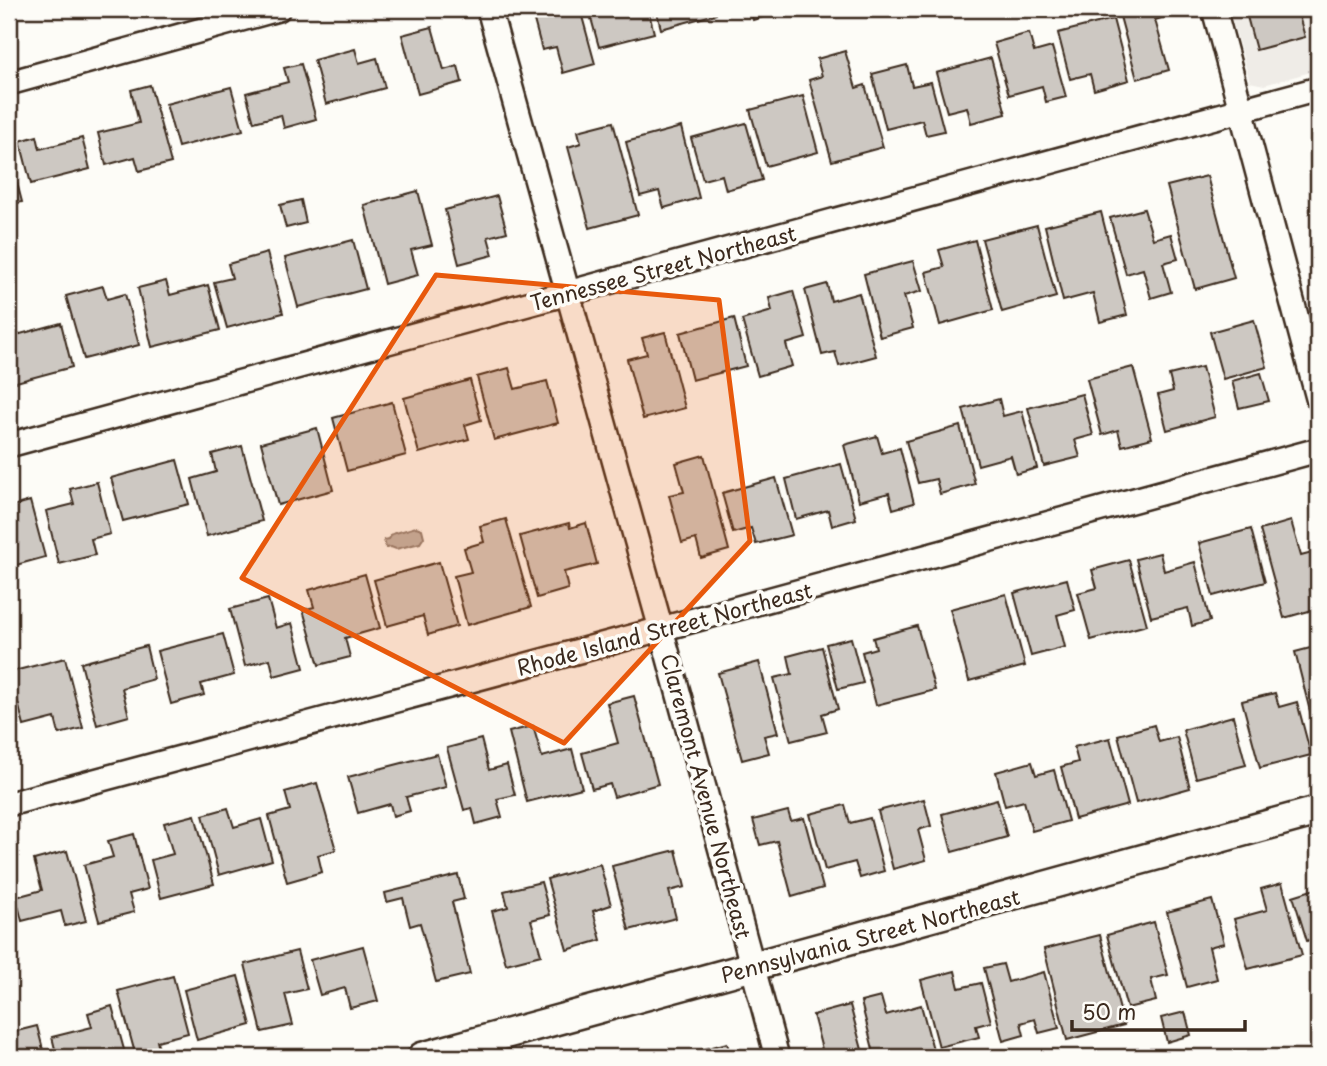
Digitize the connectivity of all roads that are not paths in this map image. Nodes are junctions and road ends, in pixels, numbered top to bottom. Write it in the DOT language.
graph roads {
  1 [pos="278,9"];
  2 [pos="489,9"];
  3 [pos="1214,9"];
  4 [pos="9,83"];
  5 [pos="1318,89"];
  6 [pos="1242,109"];
  7 [pos="568,293"];
  8 [pos="1318,398"];
  9 [pos="9,445"];
  10 [pos="1318,450"];
  11 [pos="661,629"];
  12 [pos="9,804"];
  13 [pos="1318,811"];
  14 [pos="753,967"];
  15 [pos="422,1057"];
  16 [pos="777,1057"];
  1 -- 4 [label="street"];
  2 -- 7 [label="street, Claremont Avenue Northeast"];
  3 -- 6 [label="street"];
  5 -- 6 [label="street, Tennessee Street Northeast"];
  6 -- 7 [label="street, Tennessee Street Northeast"];
  6 -- 8 [label="street"];
  7 -- 9 [label="street, Tennessee Street Northeast"];
  7 -- 11 [label="street, Claremont Avenue Northeast"];
  10 -- 11 [label="street, Rhode Island Street Northeast"];
  11 -- 12 [label="street, Rhode Island Street Northeast"];
  11 -- 14 [label="street, Claremont Avenue Northeast"];
  13 -- 14 [label="street, Pennsylvania Street Northeast"];
  14 -- 15 [label="street, Pennsylvania Street Northeast"];
  14 -- 16 [label="street, Claremont Avenue Northeast"];
}
